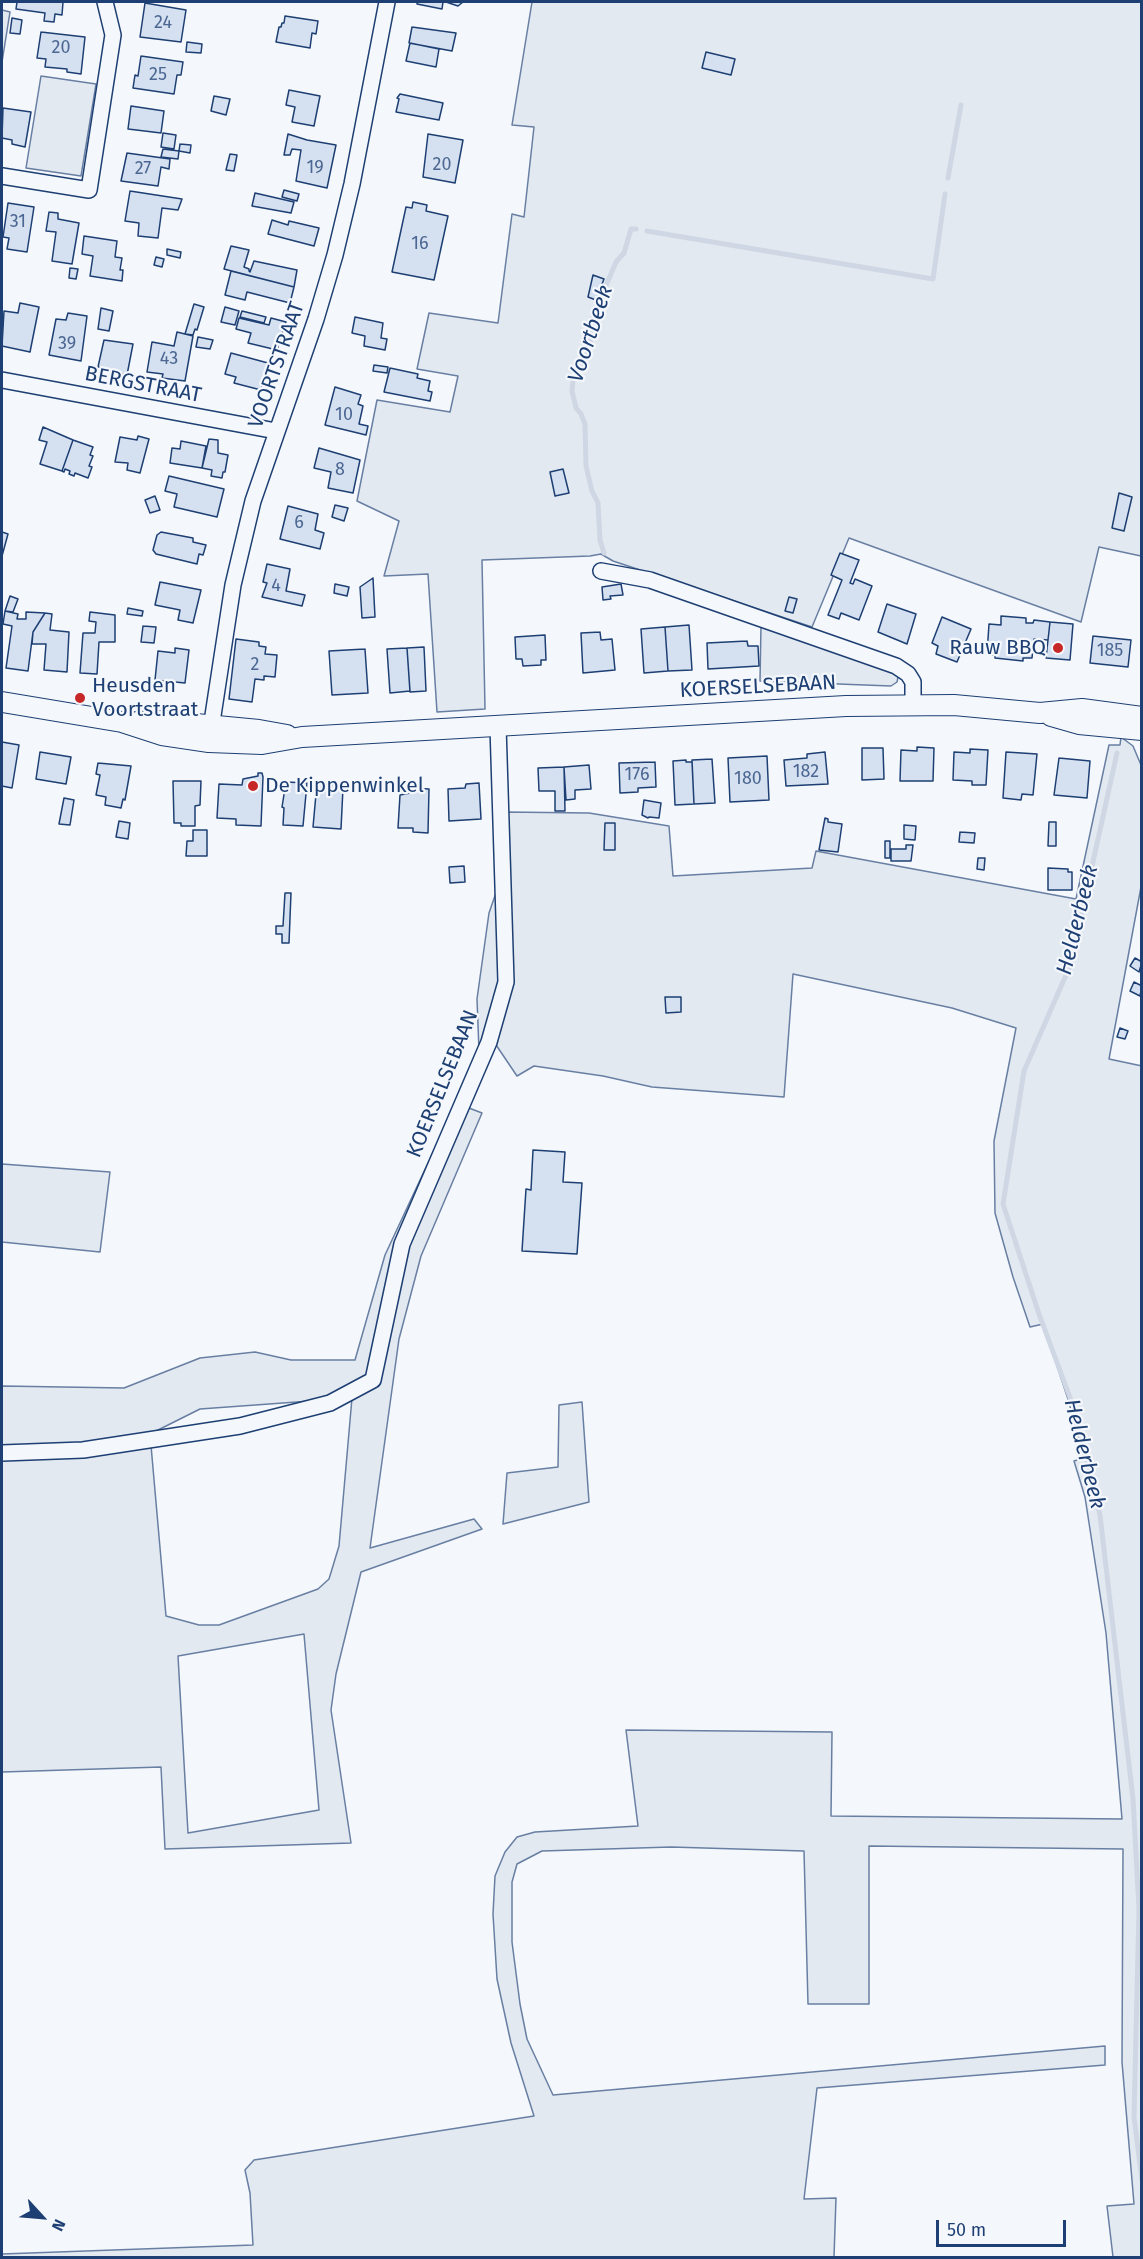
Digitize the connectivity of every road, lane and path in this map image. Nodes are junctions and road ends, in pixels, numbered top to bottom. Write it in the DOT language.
graph roads {
  1 [pos="105,2"];
  2 [pos="387,2"];
  3 [pos="2,176"];
  4 [pos="2,380"];
  5 [pos="276,431"];
  6 [pos="601,572"];
  7 [pos="2,702"];
  8 [pos="913,705"];
  9 [pos="1040,713"];
  10 [pos="1142,717"];
  11 [pos="498,726"];
  12 [pos="1142,730"];
  13 [pos="210,734"];
  14 [pos="2,1453"];
  1 -- 3 [label="street"];
  2 -- 5 [label="street, VOORTSTRAAT"];
  4 -- 5 [label="street, BERGSTRAAT"];
  5 -- 13 [label="street, VOORTSTRAAT"];
  6 -- 8 [label="street, KOERSELSEBAAN"];
  7 -- 13 [label="street, KOERSELSEBAAN"];
  8 -- 9 [label="street, KOERSELSEBAAN"];
  8 -- 11 [label="street, KOERSELSEBAAN"];
  9 -- 10 [label="street, KOERSELSEBAAN"];
  9 -- 12 [label="street, KOERSELSEBAAN"];
  11 -- 13 [label="street, KOERSELSEBAAN"];
  11 -- 14 [label="street, KOERSELSEBAAN"];
}
